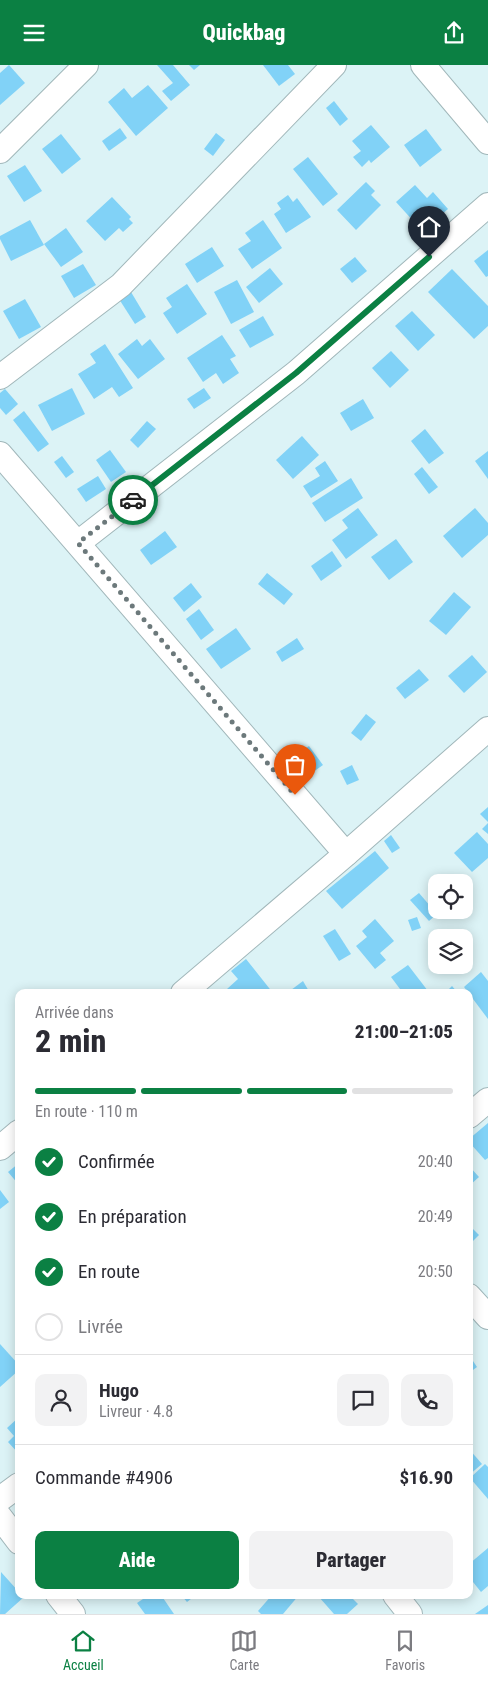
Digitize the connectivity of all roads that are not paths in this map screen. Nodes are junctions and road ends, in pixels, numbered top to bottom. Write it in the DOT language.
graph roads {
  1 [pos="86,65"];
  2 [pos="334,65"];
  3 [pos="423,65"];
  4 [pos="488,142"];
  5 [pos="0,151"];
  6 [pos="488,205"];
  7 [pos="0,377"];
  8 [pos="0,454"];
  9 [pos="78,543"];
  10 [pos="488,729"];
  11 [pos="346,854"];
  12 [pos="188,989"];
  13 [pos="488,1100"];
  14 [pos="473,1113"];
  15 [pos="15,1135"];
  16 [pos="0,1148"];
  17 [pos="473,1300"];
  18 [pos="488,1317"];
  19 [pos="15,1488"];
  20 [pos="0,1499"];
  21 [pos="0,1517"];
  22 [pos="15,1537"];
  23 [pos="61,1599"];
  24 [pos="398,1599"];
  25 [pos="73,1614"];
  26 [pos="410,1614"];
  1 -- 5 [label="street"];
  2 -- 7 [label="street"];
  3 -- 4 [label="street"];
  6 -- 9 [label="street"];
  8 -- 9 [label="street"];
  9 -- 11 [label="street"];
  10 -- 11 [label="street"];
  11 -- 12 [label="street"];
  13 -- 14 [label="street"];
  15 -- 16 [label="street"];
  17 -- 18 [label="street"];
  19 -- 20 [label="street"];
  21 -- 22 [label="street"];
  23 -- 25 [label="street"];
  24 -- 26 [label="street"];
}
